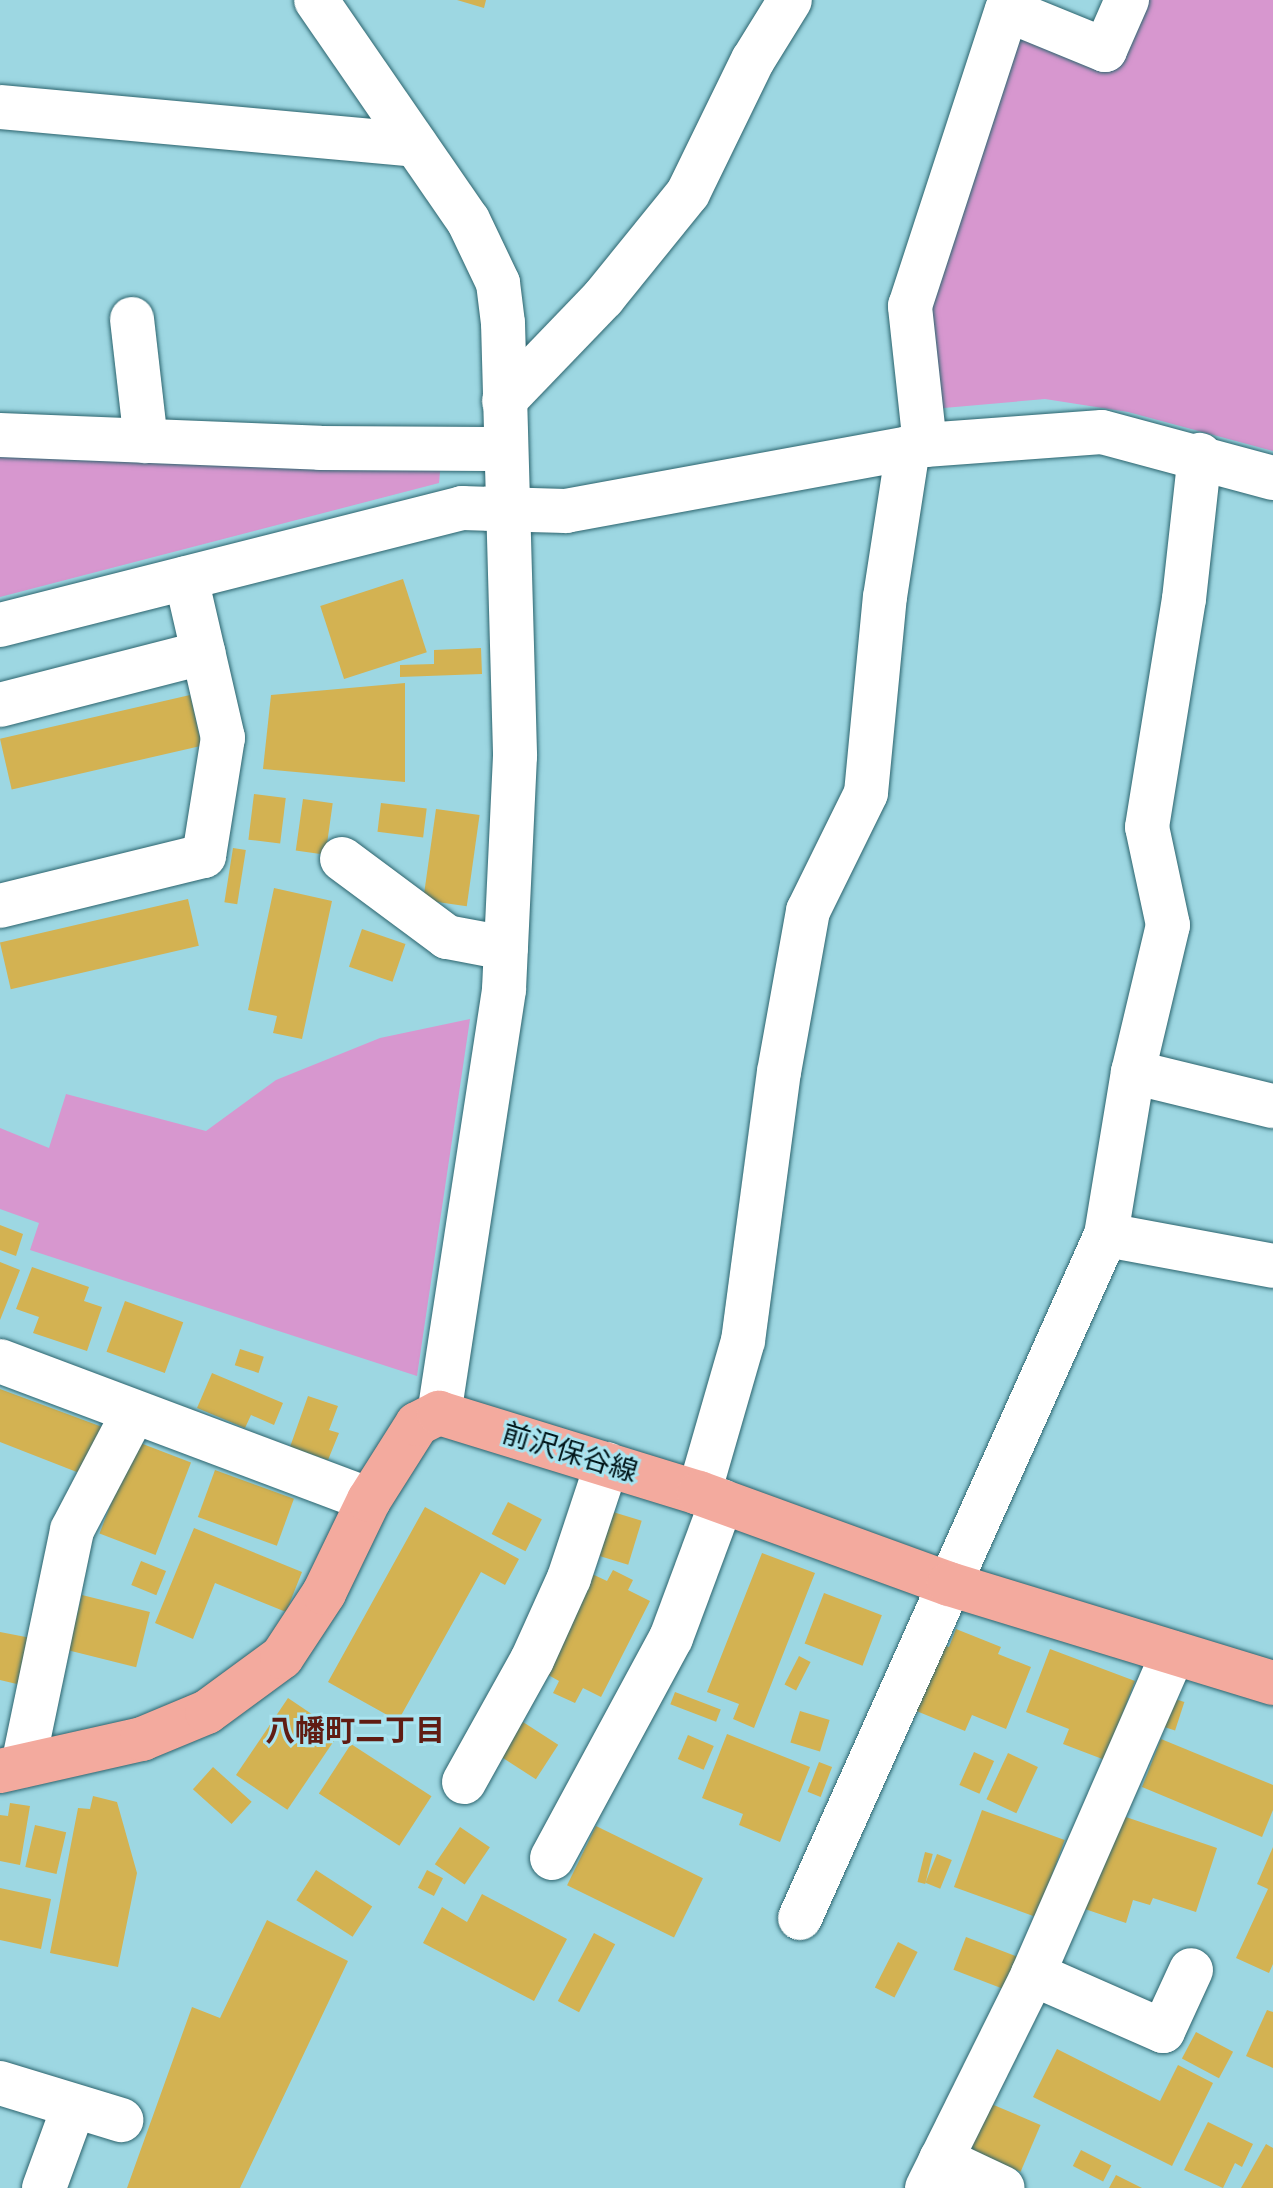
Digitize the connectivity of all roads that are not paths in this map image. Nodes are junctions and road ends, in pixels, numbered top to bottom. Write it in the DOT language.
graph roads {
  1 [pos="316,0"];
  2 [pos="790,0"];
  3 [pos="1127,0"];
  4 [pos="0,107"];
  5 [pos="415,145"];
  6 [pos="132,319"];
  7 [pos="504,401"];
  8 [pos="0,435"];
  9 [pos="146,441"];
  10 [pos="917,446"];
  11 [pos="505,449"];
  12 [pos="1200,455"];
  13 [pos="1273,478"];
  14 [pos="510,507"];
  15 [pos="186,578"];
  16 [pos="0,625"];
  17 [pos="203,653"];
  18 [pos="0,705"];
  19 [pos="342,859"];
  20 [pos="0,906"];
  21 [pos="506,948"];
  22 [pos="1133,1072"];
  23 [pos="1273,1106"];
  24 [pos="1106,1235"];
  25 [pos="1273,1266"];
  26 [pos="0,1361"];
  27 [pos="134,1412"];
  28 [pos="439,1413"];
  29 [pos="607,1464"];
  30 [pos="711,1497"];
  31 [pos="369,1500"];
  32 [pos="949,1584"];
  33 [pos="1173,1653"];
  34 [pos="1273,1683"];
  35 [pos="12,1768"];
  36 [pos="464,1782"];
  37 [pos="552,1858"];
  38 [pos="800,1918"];
  39 [pos="1191,1970"];
  40 [pos="1033,1974"];
  41 [pos="0,2083"];
  42 [pos="74,2106"];
  43 [pos="121,2120"];
  44 [pos="934,2174"];
  45 [pos="44,2188"];
  46 [pos="1003,2188"];
  1 -- 5 [label="street"];
  2 -- 7 [label="street"];
  3 -- 10 [label="street"];
  4 -- 5 [label="street"];
  5 -- 7 [label="street"];
  6 -- 9 [label="street"];
  7 -- 11 [label="street"];
  8 -- 9 [label="street"];
  9 -- 11 [label="street"];
  10 -- 12 [label="street"];
  10 -- 14 [label="street"];
  10 -- 30 [label="street"];
  11 -- 14 [label="street"];
  12 -- 13 [label="street"];
  12 -- 22 [label="street"];
  14 -- 15 [label="street"];
  14 -- 21 [label="street"];
  15 -- 16 [label="street"];
  15 -- 17 [label="street"];
  17 -- 18 [label="street"];
  17 -- 20 [label="street"];
  19 -- 21 [label="street"];
  21 -- 28 [label="street"];
  22 -- 23 [label="street"];
  22 -- 24 [label="street"];
  24 -- 25 [label="street"];
  24 -- 32 [label="street"];
  26 -- 27 [label="street"];
  27 -- 31 [label="street"];
  27 -- 35 [label="street"];
  28 -- 29 [label="main road, 前沢保谷線"];
  28 -- 31 [label="main road"];
  29 -- 30 [label="main road, 前沢保谷線"];
  29 -- 36 [label="street"];
  30 -- 32 [label="main road, 前沢保谷線"];
  30 -- 37 [label="street"];
  31 -- 35 [label="main road"];
  32 -- 33 [label="main road, 前沢保谷線"];
  32 -- 38 [label="street"];
  33 -- 34 [label="main road, 前沢保谷線"];
  33 -- 40 [label="street"];
  39 -- 40 [label="street"];
  40 -- 44 [label="street"];
  41 -- 42 [label="street"];
  42 -- 43 [label="street"];
  42 -- 45 [label="street"];
  44 -- 46 [label="street"];
}
